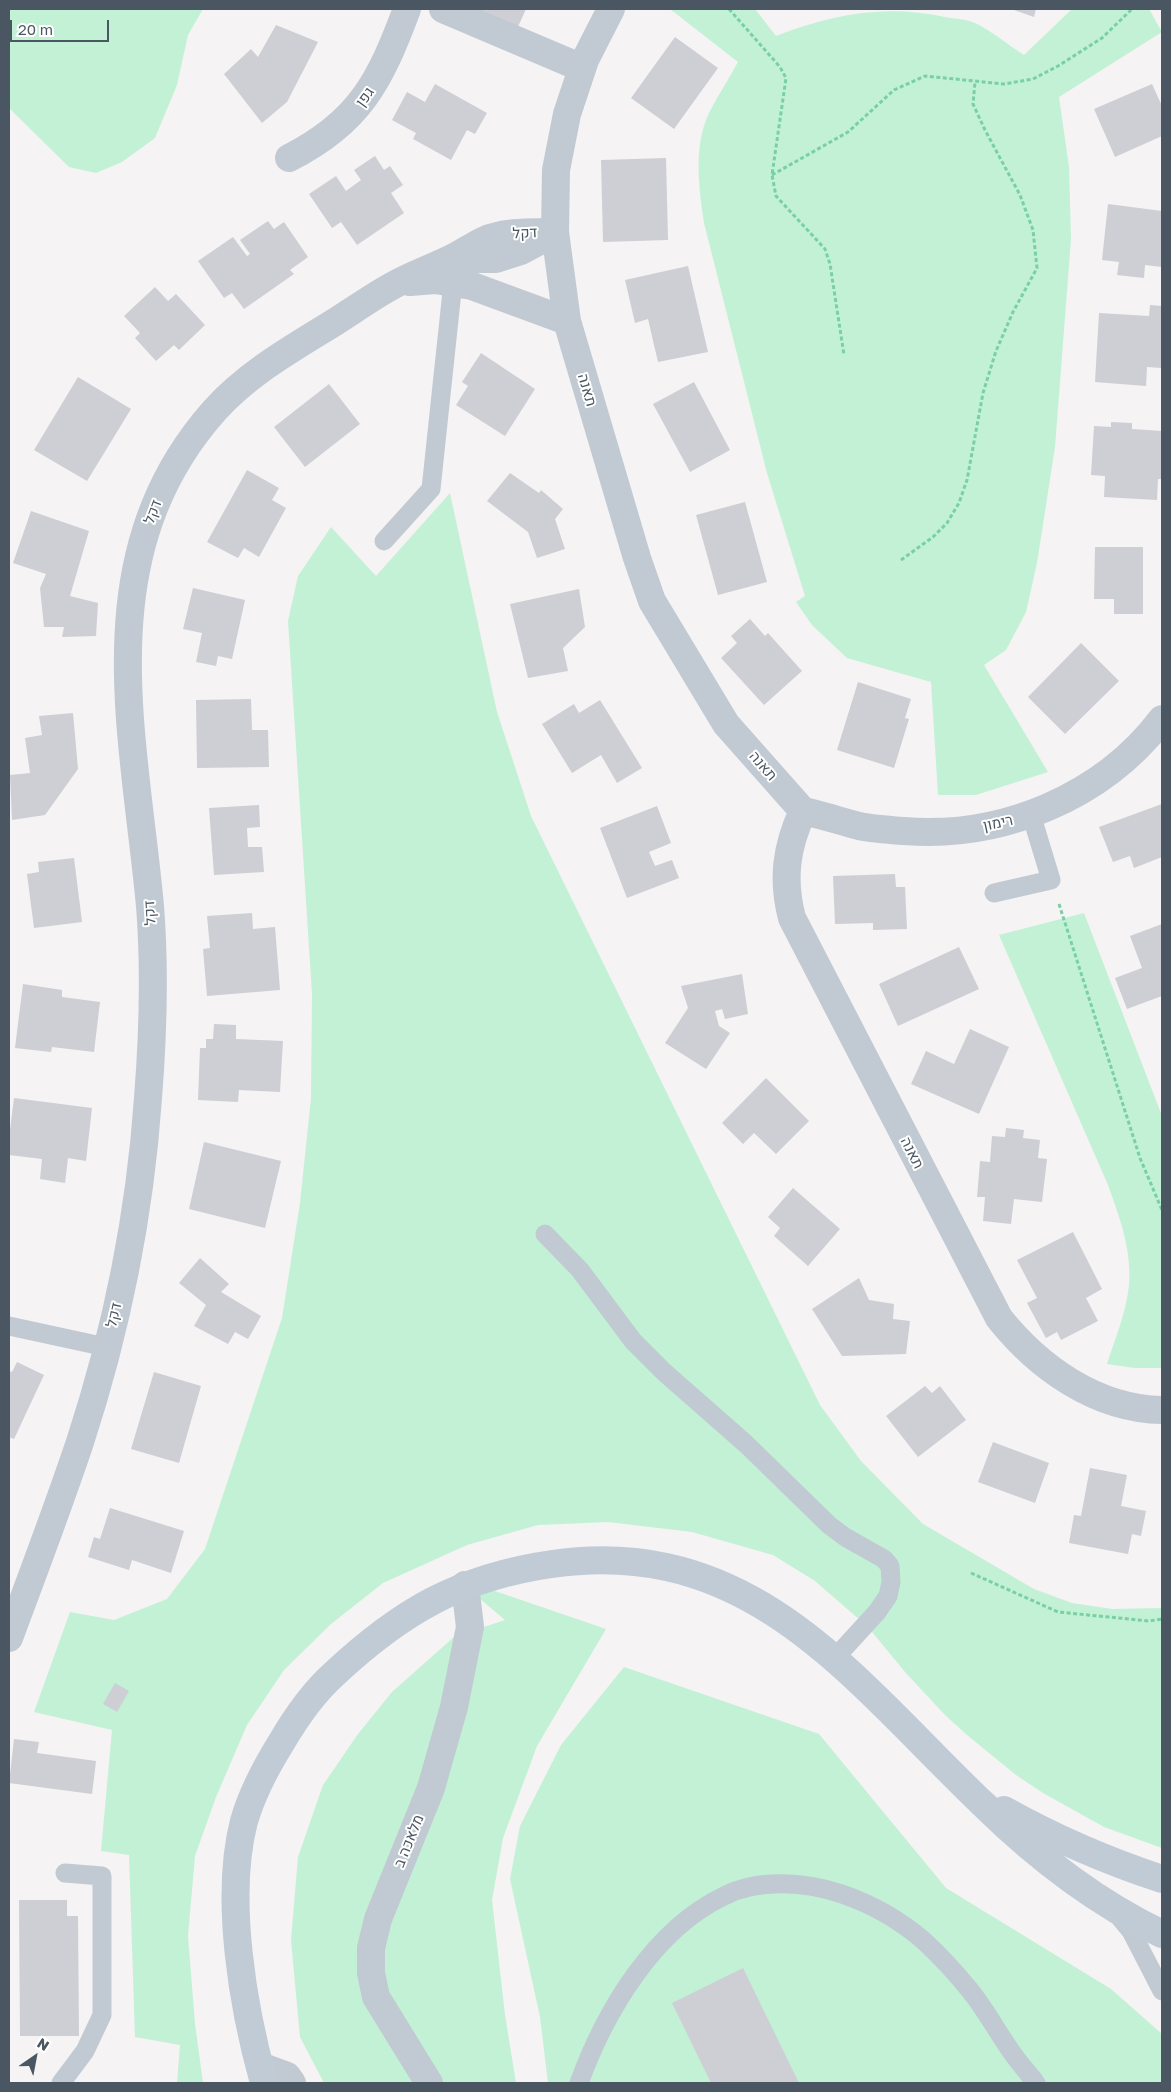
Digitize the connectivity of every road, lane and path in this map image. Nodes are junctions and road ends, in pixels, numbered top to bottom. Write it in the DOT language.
graph roads {
  1 [pos="407,9"];
  2 [pos="443,9"];
  3 [pos="611,9"];
  4 [pos="729,9"];
  5 [pos="1132,9"];
  6 [pos="582,68"];
  7 [pos="975,82"];
  8 [pos="289,158"];
  9 [pos="772,174"];
  10 [pos="555,232"];
  11 [pos="452,270"];
  12 [pos="567,321"];
  13 [pos="844,355"];
  14 [pos="384,541"];
  15 [pos="901,560"];
  16 [pos="1162,719"];
  17 [pos="803,812"];
  18 [pos="1031,814"];
  19 [pos="1051,880"];
  20 [pos="994,893"];
  21 [pos="1162,1210"];
  22 [pos="545,1234"];
  23 [pos="9,1326"];
  24 [pos="106,1347"];
  25 [pos="1162,1410"];
  26 [pos="972,1573"];
  27 [pos="465,1586"];
  28 [pos="1162,1619"];
  29 [pos="9,1638"];
  30 [pos="834,1659"];
  31 [pos="955,1777"];
  32 [pos="65,1873"];
  33 [pos="1162,1879"];
  34 [pos="1107,1904"];
  35 [pos="1162,1934"];
  36 [pos="1162,1991"];
  37 [pos="262,2074"];
  38 [pos="61,2083"];
  39 [pos="292,2083"];
  40 [pos="429,2083"];
  41 [pos="579,2083"];
  42 [pos="1036,2083"];
  1 -- 8 [label="street, גפן"];
  2 -- 6 [label="street"];
  3 -- 6 [label="street, תאנה"];
  4 -- 9 [label="path"];
  5 -- 7 [label="path"];
  6 -- 10 [label="street, תאנה"];
  7 -- 9 [label="path"];
  7 -- 15 [label="path"];
  9 -- 13 [label="path"];
  10 -- 11 [label="street, דקל"];
  10 -- 12 [label="street, תאנה"];
  11 -- 12 [label="street"];
  11 -- 14 [label="lane"];
  11 -- 24 [label="street, דקל"];
  12 -- 17 [label="street, תאנה"];
  16 -- 18 [label="street, רימון"];
  17 -- 18 [label="street, רימון"];
  17 -- 25 [label="street, תאנה"];
  18 -- 19 [label="lane"];
  19 -- 20 [label="lane"];
  19 -- 21 [label="path"];
  22 -- 30 [label="lane"];
  23 -- 24 [label="lane"];
  24 -- 29 [label="street, דקל"];
  26 -- 28 [label="path"];
  27 -- 30 [label="main road"];
  27 -- 37 [label="main road"];
  27 -- 40 [label="street, מלאכה ב"];
  30 -- 31 [label="main road"];
  31 -- 33 [label="main road"];
  31 -- 34 [label="main road"];
  32 -- 38 [label="lane"];
  34 -- 35 [label="main road"];
  34 -- 36 [label="lane"];
  37 -- 39 [label="street"];
  41 -- 42 [label="lane"];
}
